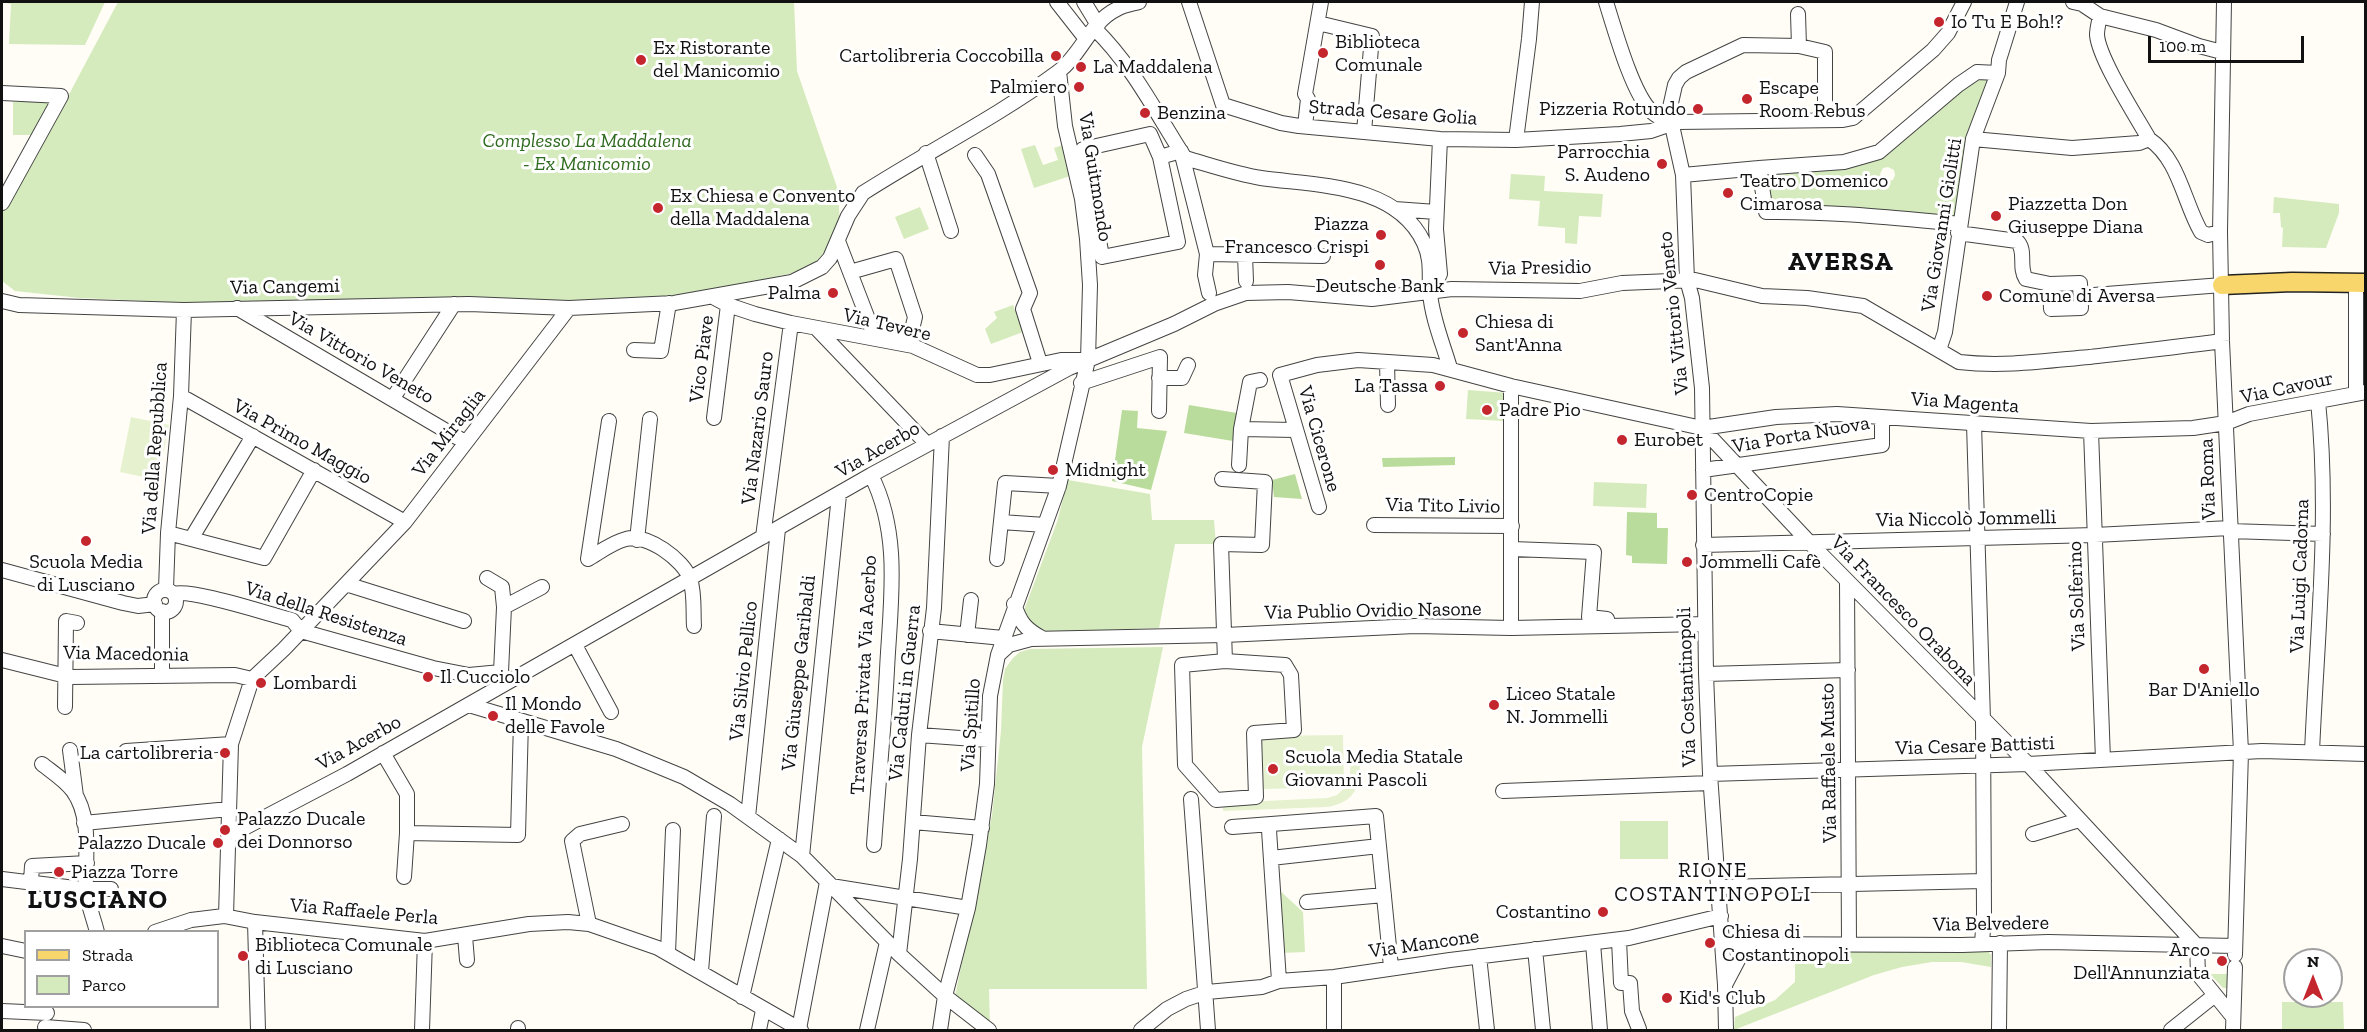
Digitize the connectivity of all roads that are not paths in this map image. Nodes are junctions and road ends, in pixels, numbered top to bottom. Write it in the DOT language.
graph roads {
  1 [pos="1057,2"];
  2 [pos="1084,2"];
  3 [pos="1139,2"];
  4 [pos="1189,2"];
  5 [pos="1321,2"];
  6 [pos="1532,2"];
  7 [pos="1606,2"];
  8 [pos="1964,2"];
  9 [pos="2017,2"];
  10 [pos="2073,2"];
  11 [pos="2224,2"];
  12 [pos="1798,14"];
  13 [pos="2100,16"];
  14 [pos="1318,23"];
  15 [pos="1093,31"];
  16 [pos="1799,46"];
  17 [pos="2222,51"];
  18 [pos="1059,71"];
  19 [pos="1998,73"];
  20 [pos="2,93"];
  21 [pos="1825,120"];
  22 [pos="1671,124"];
  23 [pos="1305,126"];
  24 [pos="1364,132"];
  25 [pos="1440,139"];
  26 [pos="1973,139"];
  27 [pos="1516,140"];
  28 [pos="2144,141"];
  29 [pos="1181,151"];
  30 [pos="926,153"];
  31 [pos="975,155"];
  32 [pos="1160,157"];
  33 [pos="1759,168"];
  34 [pos="1683,175"];
  35 [pos="2,203"];
  36 [pos="1395,209"];
  37 [pos="1436,212"];
  38 [pos="1959,228"];
  39 [pos="951,231"];
  40 [pos="2220,232"];
  41 [pos="838,241"];
  42 [pos="1207,254"];
  43 [pos="1245,255"];
  44 [pos="1323,256"];
  45 [pos="850,272"];
  46 [pos="1687,280"];
  47 [pos="1246,281"];
  48 [pos="2361,283"];
  49 [pos="2050,284"];
  50 [pos="2222,285"];
  51 [pos="1209,292"];
  52 [pos="1430,293"];
  53 [pos="2081,296"];
  54 [pos="713,297"];
  55 [pos="2,301"];
  56 [pos="669,303"];
  57 [pos="454,304"];
  58 [pos="728,305"];
  59 [pos="237,307"];
  60 [pos="569,308"];
  61 [pos="184,310"];
  62 [pos="790,323"];
  63 [pos="818,330"];
  64 [pos="2222,341"];
  65 [pos="634,350"];
  66 [pos="1939,350"];
  67 [pos="1088,360"];
  68 [pos="1387,362"];
  69 [pos="1040,363"];
  70 [pos="1188,365"];
  71 [pos="1449,368"];
  72 [pos="1260,380"];
  73 [pos="1159,381"];
  74 [pos="1082,383"];
  75 [pos="1181,384"];
  76 [pos="1511,386"];
  77 [pos="2361,393"];
  78 [pos="181,396"];
  79 [pos="393,398"];
  80 [pos="2318,401"];
  81 [pos="1388,405"];
  82 [pos="1159,411"];
  83 [pos="1882,417"];
  84 [pos="714,418"];
  85 [pos="650,419"];
  86 [pos="609,421"];
  87 [pos="2226,423"];
  88 [pos="1974,424"];
  89 [pos="1702,428"];
  90 [pos="1241,429"];
  91 [pos="1295,430"];
  92 [pos="2091,431"];
  93 [pos="253,436"];
  94 [pos="942,436"];
  95 [pos="465,442"];
  96 [pos="927,444"];
  97 [pos="1239,465"];
  98 [pos="1739,466"];
  99 [pos="314,470"];
  100 [pos="1703,470"];
  101 [pos="871,475"];
  102 [pos="1222,478"];
  103 [pos="1059,486"];
  104 [pos="839,495"];
  105 [pos="1319,507"];
  106 [pos="405,522"];
  107 [pos="1000,522"];
  108 [pos="1046,525"];
  109 [pos="1374,525"];
  110 [pos="1512,526"];
  111 [pos="778,529"];
  112 [pos="2230,529"];
  113 [pos="168,533"];
  114 [pos="2323,534"];
  115 [pos="2095,535"];
  116 [pos="763,537"];
  117 [pos="1977,538"];
  118 [pos="191,539"];
  119 [pos="636,540"];
  120 [pos="1809,542"];
  121 [pos="1703,545"];
  122 [pos="1512,549"];
  123 [pos="998,559"];
  124 [pos="2,570"];
  125 [pos="487,578"];
  126 [pos="690,579"];
  127 [pos="1847,581"];
  128 [pos="346,584"];
  129 [pos="542,587"];
  130 [pos="170,592"];
  131 [pos="971,600"];
  132 [pos="1014,604"];
  133 [pos="504,607"];
  134 [pos="159,608"];
  135 [pos="1611,620"];
  136 [pos="464,621"];
  137 [pos="77,623"];
  138 [pos="1704,624"];
  139 [pos="694,626"];
  140 [pos="1511,628"];
  141 [pos="301,631"];
  142 [pos="930,631"];
  143 [pos="967,635"];
  144 [pos="1225,635"];
  145 [pos="1003,638"];
  146 [pos="1044,639"];
  147 [pos="575,645"];
  148 [pos="998,655"];
  149 [pos="2,660"];
  150 [pos="1225,661"];
  151 [pos="1848,670"];
  152 [pos="1706,674"];
  153 [pos="162,675"];
  154 [pos="66,676"];
  155 [pos="504,678"];
  156 [pos="252,679"];
  157 [pos="469,705"];
  158 [pos="65,707"];
  159 [pos="611,712"];
  160 [pos="1983,720"];
  161 [pos="521,721"];
  162 [pos="919,735"];
  163 [pos="988,740"];
  164 [pos="231,744"];
  165 [pos="70,750"];
  166 [pos="126,751"];
  167 [pos="2241,752"];
  168 [pos="2312,752"];
  169 [pos="382,753"];
  170 [pos="2366,754"];
  171 [pos="2103,760"];
  172 [pos="42,764"];
  173 [pos="2028,764"];
  174 [pos="1983,765"];
  175 [pos="1849,771"];
  176 [pos="1710,779"];
  177 [pos="1503,791"];
  178 [pos="76,797"];
  179 [pos="1191,800"];
  180 [pos="229,809"];
  181 [pos="714,816"];
  182 [pos="748,817"];
  183 [pos="2079,820"];
  184 [pos="913,822"];
  185 [pos="84,823"];
  186 [pos="622,824"];
  187 [pos="1232,827"];
  188 [pos="982,828"];
  189 [pos="673,830"];
  190 [pos="1269,830"];
  191 [pos="406,833"];
  192 [pos="2033,834"];
  193 [pos="229,836"];
  194 [pos="779,839"];
  195 [pos="874,844"];
  196 [pos="1379,846"];
  197 [pos="802,856"];
  198 [pos="1270,858"];
  199 [pos="87,863"];
  200 [pos="404,877"];
  201 [pos="2,879"];
  202 [pos="31,881"];
  203 [pos="1984,881"];
  204 [pos="1849,883"];
  205 [pos="829,884"];
  206 [pos="1720,887"];
  207 [pos="86,889"];
  208 [pos="111,889"];
  209 [pos="1384,895"];
  210 [pos="906,898"];
  211 [pos="1307,902"];
  212 [pos="968,908"];
  213 [pos="226,916"];
  214 [pos="1721,916"];
  215 [pos="255,922"];
  216 [pos="589,924"];
  217 [pos="96,930"];
  218 [pos="161,930"];
  219 [pos="465,936"];
  220 [pos="1618,940"];
  221 [pos="426,941"];
  222 [pos="887,942"];
  223 [pos="1593,943"];
  224 [pos="1747,943"];
  225 [pos="1849,943"];
  226 [pos="2000,943"];
  227 [pos="1723,944"];
  228 [pos="1982,944"];
  229 [pos="2,946"];
  230 [pos="2197,946"];
  231 [pos="1535,949"];
  232 [pos="24,951"];
  233 [pos="668,953"];
  234 [pos="899,954"];
  235 [pos="1479,956"];
  236 [pos="2235,956"];
  237 [pos="467,960"];
  238 [pos="1391,968"];
  239 [pos="701,971"];
  240 [pos="1334,977"];
  241 [pos="1279,981"];
  242 [pos="1725,985"];
  243 [pos="1207,992"];
  244 [pos="2215,995"];
  245 [pos="945,996"];
  246 [pos="742,997"];
  247 [pos="763,1010"];
  248 [pos="2,1011"];
  249 [pos="47,1019"];
  250 [pos="2233,1024"];
  251 [pos="1639,1029"];
  252 [pos="84,1030"];
  253 [pos="258,1030"];
  254 [pos="422,1030"];
  255 [pos="759,1030"];
  256 [pos="800,1030"];
  257 [pos="867,1030"];
  258 [pos="940,1030"];
  259 [pos="989,1030"];
  260 [pos="1141,1030"];
  261 [pos="1208,1030"];
  262 [pos="1334,1030"];
  263 [pos="1487,1030"];
  264 [pos="1544,1030"];
  265 [pos="1600,1030"];
  266 [pos="1724,1030"];
  267 [pos="1999,1030"];
  268 [pos="2171,1030"];
  1 -- 15 [label="street"];
  2 -- 15 [label="street"];
  3 -- 15 [label="street"];
  4 -- 23 [label="street, Strada Cesare Golia"];
  5 -- 14 [label="street"];
  6 -- 27 [label="street"];
  7 -- 22 [label="street"];
  8 -- 21 [label="street, Strada Cesare Golia"];
  9 -- 19 [label="street, Via Giovanni Giolitti"];
  10 -- 13 [label="street"];
  11 -- 17 [label="street, Via Roma"];
  12 -- 16 [label="street"];
  13 -- 17 [label="street"];
  13 -- 28 [label="street"];
  14 -- 23 [label="street"];
  14 -- 24 [label="street"];
  15 -- 18 [label="street"];
  15 -- 29 [label="street"];
  16 -- 21 [label="street, Via Vittorio Veneto"];
  16 -- 22 [label="street, Via Vittorio Veneto"];
  17 -- 40 [label="street, Via Roma"];
  18 -- 30 [label="street"];
  18 -- 67 [label="street, Via Guitmondo"];
  19 -- 26 [label="street, Via Giovanni Giolitti"];
  19 -- 33 [label="street"];
  20 -- 35 [label="street"];
  21 -- 22 [label="street, Strada Cesare Golia"];
  22 -- 27 [label="street, Strada Cesare Golia"];
  22 -- 34 [label="street, Via Vittorio Veneto"];
  23 -- 24 [label="street, Strada Cesare Golia"];
  24 -- 25 [label="street, Strada Cesare Golia"];
  25 -- 27 [label="street, Strada Cesare Golia"];
  25 -- 37 [label="street"];
  26 -- 28 [label="street"];
  26 -- 38 [label="street, Via Giovanni Giolitti"];
  28 -- 40 [label="street"];
  29 -- 32 [label="street"];
  29 -- 36 [label="street"];
  29 -- 42 [label="street"];
  30 -- 39 [label="street"];
  30 -- 41 [label="street"];
  31 -- 69 [label="street"];
  32 -- 32 [label="street"];
  33 -- 34 [label="street"];
  33 -- 38 [label="street"];
  34 -- 46 [label="street, Via Vittorio Veneto"];
  36 -- 37 [label="street"];
  36 -- 52 [label="street"];
  37 -- 52 [label="street"];
  38 -- 49 [label="street"];
  38 -- 66 [label="street, Via Giovanni Giolitti"];
  40 -- 50 [label="street, Via Roma"];
  41 -- 45 [label="street"];
  41 -- 54 [label="street"];
  42 -- 43 [label="street"];
  42 -- 51 [label="street"];
  43 -- 44 [label="street"];
  43 -- 47 [label="street"];
  45 -- 45 [label="street"];
  46 -- 52 [label="street, Via Presidio"];
  46 -- 66 [label="street, Via Presidio"];
  46 -- 89 [label="street, Via Vittorio Veneto"];
  48 -- 50 [label="main road"];
  48 -- 77 [label="street"];
  49 -- 53 [label="street"];
  49 -- 53 [label="street"];
  50 -- 53 [label="street"];
  50 -- 64 [label="street, Via Roma"];
  52 -- 67 [label="street, Via Presidio"];
  52 -- 71 [label="street"];
  54 -- 56 [label="street"];
  54 -- 58 [label="street, Via Tevere"];
  55 -- 61 [label="street, Via Cangemi"];
  56 -- 60 [label="street"];
  56 -- 65 [label="street"];
  57 -- 59 [label="street, Via Cangemi"];
  57 -- 60 [label="street, Via Cangemi"];
  57 -- 79 [label="street"];
  58 -- 62 [label="street, Via Tevere"];
  58 -- 84 [label="street, Vico Piave"];
  59 -- 61 [label="street, Via Cangemi"];
  59 -- 79 [label="street, Via Vittorio Veneto"];
  60 -- 95 [label="street, Via Miraglia"];
  61 -- 78 [label="street, Via della Repubblica"];
  62 -- 63 [label="street, Via Tevere"];
  62 -- 116 [label="street, Via Nazario Sauro"];
  63 -- 69 [label="street, Via Tevere"];
  63 -- 96 [label="street"];
  64 -- 66 [label="street, Via Presidio"];
  64 -- 87 [label="street, Via Roma"];
  67 -- 69 [label="street, Via Tevere"];
  67 -- 74 [label="street, Via Spitillo"];
  67 -- 94 [label="street, Via Acerbo"];
  68 -- 71 [label="street, Via Cicerone"];
  68 -- 81 [label="street"];
  68 -- 91 [label="street, Via Cicerone"];
  70 -- 73 [label="street"];
  71 -- 76 [label="street, Via Cicerone"];
  72 -- 90 [label="street"];
  73 -- 74 [label="street"];
  73 -- 75 [label="street"];
  73 -- 82 [label="street"];
  74 -- 103 [label="street, Via Spitillo"];
  76 -- 89 [label="street, Via Cicerone"];
  76 -- 110 [label="street"];
  77 -- 80 [label="street, Via Cavour"];
  78 -- 93 [label="street, Via Primo Maggio"];
  78 -- 113 [label="street, Via della Repubblica"];
  79 -- 95 [label="street, Via Vittorio Veneto"];
  80 -- 87 [label="street, Via Cavour"];
  80 -- 114 [label="street, Via Luigi Cadorna"];
  83 -- 88 [label="street, Via Magenta"];
  83 -- 89 [label="street, Via Magenta"];
  83 -- 98 [label="street, Via Porta Nuova"];
  85 -- 119 [label="street"];
  86 -- 119 [label="street"];
  87 -- 92 [label="street, Via Magenta"];
  87 -- 112 [label="street, Via Roma"];
  88 -- 92 [label="street, Via Magenta"];
  88 -- 117 [label="street"];
  89 -- 98 [label="street, Via Francesco Orabona"];
  89 -- 100 [label="street, Via Costantinopoli"];
  90 -- 91 [label="street"];
  90 -- 97 [label="street"];
  91 -- 105 [label="street, Via Cicerone"];
  92 -- 115 [label="street, Via Solferino"];
  93 -- 99 [label="street, Via Primo Maggio"];
  93 -- 118 [label="street"];
  94 -- 96 [label="street, Via Acerbo"];
  94 -- 142 [label="street, Via Caduti in Guerra"];
  95 -- 106 [label="street, Via Miraglia"];
  96 -- 101 [label="street, Via Acerbo"];
  98 -- 100 [label="street, Via Porta Nuova"];
  98 -- 120 [label="street, Via Francesco Orabona"];
  99 -- 106 [label="street, Via Primo Maggio"];
  99 -- 118 [label="street"];
  100 -- 121 [label="street, Via Costantinopoli"];
  101 -- 104 [label="street, Via Acerbo"];
  101 -- 195 [label="street, Traversa Privata Via Acerbo"];
  102 -- 144 [label="street"];
  103 -- 107 [label="street"];
  103 -- 108 [label="street, Via Spitillo"];
  104 -- 111 [label="street, Via Acerbo"];
  104 -- 197 [label="street, Via Giuseppe Garibaldi"];
  106 -- 128 [label="street, Via Miraglia"];
  107 -- 108 [label="street"];
  107 -- 123 [label="street"];
  108 -- 132 [label="street, Via Spitillo"];
  109 -- 110 [label="street, Via Tito Livio"];
  110 -- 122 [label="street"];
  111 -- 116 [label="street, Via Acerbo"];
  111 -- 182 [label="street, Via Silvio Pellico"];
  112 -- 114 [label="street, Via Niccolò Jommelli"];
  112 -- 115 [label="street, Via Niccolò Jommelli"];
  112 -- 167 [label="street, Via Roma"];
  113 -- 118 [label="street"];
  113 -- 130 [label="street, Via della Repubblica"];
  114 -- 168 [label="street, Via Luigi Cadorna"];
  115 -- 117 [label="street, Via Niccolò Jommelli"];
  115 -- 171 [label="street, Via Solferino"];
  116 -- 126 [label="street, Via Acerbo"];
  117 -- 120 [label="street, Via Niccolò Jommelli"];
  117 -- 160 [label="street"];
  119 -- 126 [label="street"];
  120 -- 121 [label="street, Via Niccolò Jommelli"];
  120 -- 127 [label="street, Via Francesco Orabona"];
  121 -- 138 [label="street, Via Costantinopoli"];
  122 -- 135 [label="street"];
  122 -- 140 [label="street"];
  124 -- 134 [label="street"];
  125 -- 133 [label="street"];
  126 -- 139 [label="street"];
  126 -- 147 [label="street, Via Acerbo"];
  127 -- 151 [label="street, Via Raffaele Musto"];
  127 -- 160 [label="street, Via Francesco Orabona"];
  128 -- 136 [label="street"];
  128 -- 141 [label="street, Via Miraglia"];
  129 -- 133 [label="street"];
  130 -- 134 [label="street"];
  130 -- 134 [label="street"];
  130 -- 141 [label="street, Via della Resistenza"];
  131 -- 143 [label="street"];
  132 -- 145 [label="street, Via Spitillo"];
  132 -- 146 [label="street"];
  133 -- 155 [label="street"];
  134 -- 153 [label="street"];
  137 -- 154 [label="street"];
  138 -- 140 [label="street, Via Publio Ovidio Nasone"];
  138 -- 152 [label="street, Via Costantinopoli"];
  140 -- 144 [label="street, Via Publio Ovidio Nasone"];
  141 -- 155 [label="street, Via della Resistenza"];
  141 -- 156 [label="street, Via Miraglia"];
  142 -- 143 [label="street"];
  142 -- 162 [label="street, Via Caduti in Guerra"];
  143 -- 145 [label="street"];
  144 -- 146 [label="street, Via Publio Ovidio Nasone"];
  144 -- 150 [label="street"];
  145 -- 148 [label="street, Via Spitillo"];
  146 -- 148 [label="street, Via Publio Ovidio Nasone"];
  147 -- 155 [label="street, Via Acerbo"];
  147 -- 159 [label="street"];
  148 -- 163 [label="street, Via Spitillo"];
  149 -- 154 [label="street, Via Macedonia"];
  150 -- 150 [label="street"];
  151 -- 152 [label="street"];
  151 -- 175 [label="street, Via Raffaele Musto"];
  152 -- 176 [label="street, Via Costantinopoli"];
  153 -- 154 [label="street, Via Macedonia"];
  153 -- 156 [label="street, Via Macedonia"];
  154 -- 158 [label="street"];
  155 -- 157 [label="street, Via Acerbo"];
  156 -- 164 [label="street"];
  157 -- 161 [label="street"];
  157 -- 169 [label="street, Via Acerbo"];
  160 -- 173 [label="street, Via Francesco Orabona"];
  160 -- 174 [label="street"];
  161 -- 182 [label="street"];
  161 -- 191 [label="street"];
  162 -- 163 [label="street"];
  162 -- 184 [label="street, Via Caduti in Guerra"];
  163 -- 188 [label="street, Via Spitillo"];
  164 -- 166 [label="street"];
  164 -- 180 [label="street"];
  165 -- 178 [label="street"];
  167 -- 168 [label="street, Via Cesare Battisti"];
  167 -- 171 [label="street, Via Cesare Battisti"];
  167 -- 236 [label="street, Via Roma"];
  168 -- 170 [label="street, Via Cesare Battisti"];
  169 -- 191 [label="street"];
  169 -- 193 [label="street, Via Acerbo"];
  171 -- 173 [label="street, Via Cesare Battisti"];
  172 -- 178 [label="street"];
  173 -- 174 [label="street, Via Cesare Battisti"];
  173 -- 183 [label="street, Via Francesco Orabona"];
  174 -- 175 [label="street, Via Cesare Battisti"];
  174 -- 203 [label="street"];
  175 -- 176 [label="street, Via Cesare Battisti"];
  175 -- 204 [label="street, Via Raffaele Musto"];
  176 -- 177 [label="street, Via Cesare Battisti"];
  176 -- 206 [label="street, Via Costantinopoli"];
  178 -- 185 [label="street"];
  179 -- 243 [label="street"];
  180 -- 185 [label="street"];
  180 -- 193 [label="street"];
  181 -- 239 [label="street"];
  182 -- 194 [label="street"];
  183 -- 192 [label="street"];
  183 -- 230 [label="street, Via Francesco Orabona"];
  184 -- 188 [label="street"];
  184 -- 210 [label="street, Via Caduti in Guerra"];
  185 -- 199 [label="street"];
  186 -- 216 [label="street"];
  187 -- 196 [label="street"];
  188 -- 212 [label="street, Via Spitillo"];
  189 -- 233 [label="street"];
  190 -- 198 [label="street"];
  191 -- 200 [label="street"];
  193 -- 213 [label="street"];
  194 -- 197 [label="street"];
  194 -- 246 [label="street"];
  196 -- 198 [label="street"];
  196 -- 209 [label="street"];
  197 -- 205 [label="street"];
  198 -- 241 [label="street"];
  199 -- 202 [label="street"];
  199 -- 207 [label="street"];
  201 -- 202 [label="street"];
  202 -- 207 [label="street"];
  203 -- 204 [label="street"];
  203 -- 228 [label="street"];
  204 -- 206 [label="street"];
  204 -- 225 [label="street, Via Raffaele Musto"];
  205 -- 210 [label="street"];
  205 -- 222 [label="street"];
  205 -- 256 [label="street"];
  206 -- 214 [label="street, Via Costantinopoli"];
  207 -- 208 [label="street"];
  207 -- 217 [label="street"];
  209 -- 211 [label="street"];
  209 -- 238 [label="street"];
  210 -- 212 [label="street"];
  210 -- 234 [label="street, Via Caduti in Guerra"];
  212 -- 245 [label="street, Via Spitillo"];
  213 -- 215 [label="street, Via Raffaele Perla"];
  213 -- 218 [label="street, Via Raffaele Perla"];
  214 -- 220 [label="street, Via Mancone"];
  214 -- 227 [label="street, Via Costantinopoli"];
  215 -- 221 [label="street, Via Raffaele Perla"];
  215 -- 253 [label="street"];
  216 -- 219 [label="street, Via Raffaele Perla"];
  216 -- 233 [label="street, Via Raffaele Perla"];
  219 -- 221 [label="street, Via Raffaele Perla"];
  219 -- 237 [label="street, Via Raffaele Perla"];
  220 -- 223 [label="street, Via Mancone"];
  220 -- 251 [label="street"];
  221 -- 254 [label="street"];
  222 -- 234 [label="street"];
  222 -- 257 [label="street"];
  223 -- 231 [label="street, Via Mancone"];
  223 -- 265 [label="street"];
  224 -- 225 [label="street, Via Belvedere"];
  224 -- 227 [label="street, Via Belvedere"];
  224 -- 242 [label="street"];
  225 -- 228 [label="street, Via Belvedere"];
  226 -- 228 [label="street, Via Belvedere"];
  226 -- 230 [label="street, Via Belvedere"];
  226 -- 267 [label="street"];
  227 -- 242 [label="street"];
  229 -- 232 [label="street"];
  230 -- 236 [label="street, Via Belvedere"];
  230 -- 244 [label="street, Via Roma"];
  231 -- 235 [label="street, Via Mancone"];
  231 -- 264 [label="street"];
  233 -- 239 [label="street, Via Raffaele Perla"];
  234 -- 245 [label="street"];
  235 -- 238 [label="street, Via Mancone"];
  235 -- 263 [label="street"];
  236 -- 250 [label="street, Via Roma"];
  238 -- 240 [label="street, Via Mancone"];
  239 -- 246 [label="street, Via Raffaele Perla"];
  240 -- 241 [label="street, Via Mancone"];
  240 -- 262 [label="street"];
  241 -- 243 [label="street, Via Mancone"];
  242 -- 266 [label="street"];
  243 -- 260 [label="street, Via Mancone"];
  243 -- 261 [label="street"];
  244 -- 250 [label="street, Via Roma"];
  244 -- 268 [label="street"];
  245 -- 258 [label="street, Via Spitillo"];
  245 -- 259 [label="street"];
  246 -- 247 [label="street, Via Raffaele Perla"];
  247 -- 255 [label="street"];
  247 -- 256 [label="street, Via Raffaele Perla"];
  248 -- 249 [label="street"];
  249 -- 252 [label="street"];
}
